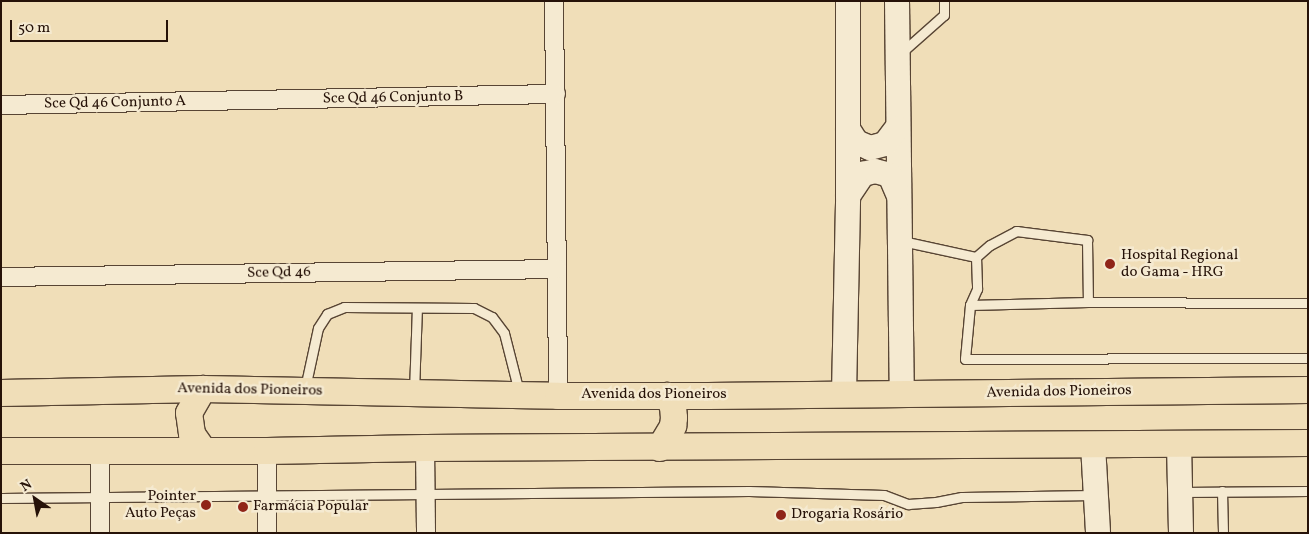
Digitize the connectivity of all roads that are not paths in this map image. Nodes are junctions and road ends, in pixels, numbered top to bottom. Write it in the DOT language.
graph roads {
  1 [pos="554,1"];
  2 [pos="848,1"];
  3 [pos="898,1"];
  4 [pos="944,1"];
  5 [pos="898,56"];
  6 [pos="556,94"];
  7 [pos="229,101"];
  8 [pos="1,105"];
  9 [pos="897,128"];
  10 [pos="848,129"];
  11 [pos="848,196"];
  12 [pos="899,196"];
  13 [pos="900,241"];
  14 [pos="976,257"];
  15 [pos="557,269"];
  16 [pos="1,277"];
  17 [pos="1088,302"];
  18 [pos="1308,303"];
  19 [pos="970,305"];
  20 [pos="416,308"];
  21 [pos="1308,358"];
  22 [pos="203,389"];
  23 [pos="1308,390"];
  24 [pos="305,391"];
  25 [pos="414,392"];
  26 [pos="1,393"];
  27 [pos="520,394"];
  28 [pos="844,394"];
  29 [pos="902,394"];
  30 [pos="558,396"];
  31 [pos="667,396"];
  32 [pos="1308,443"];
  33 [pos="1179,444"];
  34 [pos="1094,445"];
  35 [pos="425,448"];
  36 [pos="660,448"];
  37 [pos="203,450"];
  38 [pos="1,451"];
  39 [pos="100,451"];
  40 [pos="267,451"];
  41 [pos="1308,490"];
  42 [pos="1222,491"];
  43 [pos="425,492"];
  44 [pos="1180,492"];
  45 [pos="1097,495"];
  46 [pos="267,496"];
  47 [pos="1,498"];
  48 [pos="100,498"];
  49 [pos="100,533"];
  50 [pos="267,533"];
  51 [pos="426,533"];
  52 [pos="1098,533"];
  53 [pos="1181,533"];
  54 [pos="1222,533"];
  1 -- 6 [label="street"];
  2 -- 10 [label="main road"];
  3 -- 5 [label="main road"];
  4 -- 5 [label="lane"];
  5 -- 9 [label="main road"];
  6 -- 7 [label="street, Sce Qd 46 Conjunto B"];
  6 -- 15 [label="street"];
  7 -- 8 [label="street, Sce Qd 46 Conjunto A"];
  9 -- 10 [label="main road"];
  9 -- 12 [label="main road"];
  10 -- 11 [label="main road"];
  11 -- 12 [label="main road"];
  11 -- 28 [label="main road"];
  12 -- 13 [label="main road"];
  13 -- 14 [label="lane"];
  13 -- 29 [label="main road"];
  14 -- 17 [label="lane"];
  14 -- 19 [label="lane"];
  15 -- 16 [label="street, Sce Qd 46"];
  15 -- 30 [label="street"];
  17 -- 18 [label="lane"];
  17 -- 19 [label="lane"];
  19 -- 21 [label="lane"];
  20 -- 24 [label="lane"];
  20 -- 25 [label="lane"];
  20 -- 27 [label="lane"];
  22 -- 24 [label="main road, Avenida dos Pioneiros"];
  22 -- 26 [label="main road, Avenida dos Pioneiros"];
  22 -- 37 [label="main road"];
  23 -- 29 [label="main road, Avenida dos Pioneiros"];
  24 -- 25 [label="main road, Avenida dos Pioneiros"];
  25 -- 27 [label="main road, Avenida dos Pioneiros"];
  27 -- 30 [label="main road, Avenida dos Pioneiros"];
  28 -- 29 [label="main road, Avenida dos Pioneiros"];
  28 -- 31 [label="main road, Avenida dos Pioneiros"];
  30 -- 31 [label="main road, Avenida dos Pioneiros"];
  31 -- 36 [label="main road"];
  32 -- 33 [label="main road"];
  33 -- 34 [label="main road"];
  33 -- 44 [label="main road"];
  34 -- 36 [label="main road"];
  34 -- 45 [label="main road"];
  35 -- 36 [label="main road"];
  35 -- 40 [label="main road"];
  35 -- 43 [label="street"];
  37 -- 39 [label="main road"];
  37 -- 40 [label="main road"];
  38 -- 39 [label="main road"];
  39 -- 48 [label="street"];
  40 -- 46 [label="street"];
  41 -- 42 [label="lane"];
  42 -- 44 [label="lane"];
  42 -- 54 [label="lane"];
  43 -- 45 [label="lane"];
  43 -- 46 [label="lane"];
  43 -- 51 [label="street"];
  44 -- 53 [label="main road"];
  45 -- 52 [label="main road"];
  46 -- 48 [label="lane"];
  46 -- 50 [label="street"];
  47 -- 48 [label="lane"];
  48 -- 49 [label="street"];
}
